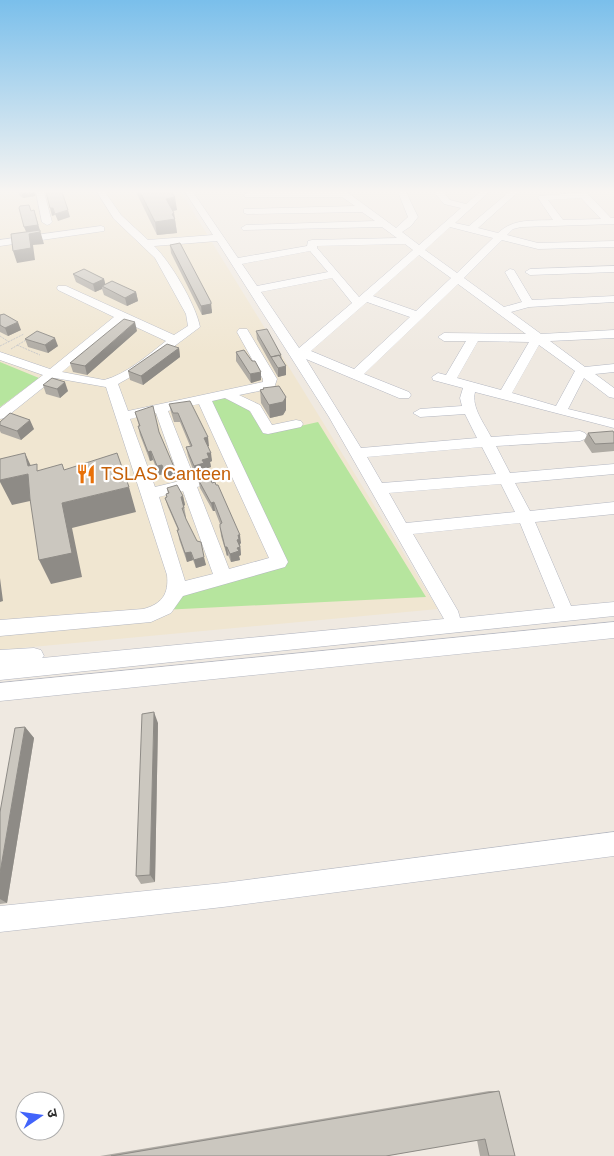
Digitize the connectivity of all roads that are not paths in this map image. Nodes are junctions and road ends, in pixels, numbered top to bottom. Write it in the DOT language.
graph roads {
  1 [pos="150,246"];
  2 [pos="224,246"];
  3 [pos="413,246"];
  4 [pos="423,246"];
  5 [pos="489,246"];
  6 [pos="538,246"];
  7 [pos="312,248"];
  8 [pos="418,250"];
  9 [pos="373,252"];
  10 [pos="234,262"];
  11 [pos="614,268"];
  12 [pos="556,271"];
  13 [pos="510,272"];
  14 [pos="530,272"];
  15 [pos="335,274"];
  16 [pos="457,279"];
  17 [pos="62,288"];
  18 [pos="252,290"];
  19 [pos="614,299"];
  20 [pos="360,300"];
  21 [pos="529,304"];
  22 [pos="501,311"];
  23 [pos="122,316"];
  24 [pos="418,316"];
  25 [pos="243,332"];
  26 [pos="614,334"];
  27 [pos="444,337"];
  28 [pos="474,337"];
  29 [pos="537,338"];
  30 [pos="174,340"];
  31 [pos="4,353"];
  32 [pos="299,354"];
  33 [pos="614,368"];
  34 [pos="581,371"];
  35 [pos="52,374"];
  36 [pos="355,375"];
  37 [pos="111,383"];
  38 [pos="470,386"];
  39 [pos="226,394"];
  40 [pos="614,394"];
  41 [pos="404,395"];
  42 [pos="504,396"];
  43 [pos="204,399"];
  44 [pos="161,409"];
  45 [pos="470,410"];
  46 [pos="560,411"];
  47 [pos="420,413"];
  48 [pos="0,415"];
  49 [pos="123,416"];
  50 [pos="296,424"];
  51 [pos="614,424"];
  52 [pos="580,436"];
  53 [pos="487,442"];
  54 [pos="357,453"];
  55 [pos="614,469"];
  56 [pos="236,471"];
  57 [pos="505,477"];
  58 [pos="189,483"];
  59 [pos="378,489"];
  60 [pos="150,494"];
  61 [pos="614,508"];
  62 [pos="525,516"];
  63 [pos="402,529"];
  64 [pos="223,578"];
  65 [pos="176,591"];
  66 [pos="614,599"];
  67 [pos="563,605"];
  68 [pos="614,609"];
  69 [pos="452,616"];
  70 [pos="0,628"];
  71 [pos="614,630"];
  72 [pos="0,658"];
  73 [pos="0,671"];
  74 [pos="0,692"];
  75 [pos="614,844"];
  76 [pos="0,919"];
  1 -- 30 [label="street"];
  2 -- 10 [label="street"];
  3 -- 8 [label="street"];
  4 -- 8 [label="street"];
  5 -- 16 [label="street"];
  6 -- 12 [label="street"];
  7 -- 10 [label="street"];
  7 -- 15 [label="street"];
  8 -- 9 [label="street"];
  8 -- 16 [label="street"];
  8 -- 20 [label="street"];
  10 -- 18 [label="street"];
  11 -- 12 [label="street"];
  12 -- 14 [label="street"];
  13 -- 21 [label="street"];
  15 -- 18 [label="street"];
  15 -- 20 [label="street"];
  16 -- 22 [label="street"];
  16 -- 24 [label="street"];
  17 -- 23 [label="street"];
  18 -- 32 [label="street"];
  19 -- 21 [label="street"];
  20 -- 24 [label="street"];
  20 -- 32 [label="street"];
  21 -- 22 [label="street"];
  22 -- 29 [label="street"];
  23 -- 30 [label="street"];
  23 -- 35 [label="street"];
  24 -- 36 [label="street"];
  25 -- 39 [label="street"];
  26 -- 29 [label="street"];
  27 -- 28 [label="street"];
  28 -- 29 [label="street"];
  28 -- 38 [label="street"];
  29 -- 34 [label="street"];
  29 -- 42 [label="street"];
  30 -- 37 [label="street"];
  31 -- 35 [label="street"];
  32 -- 36 [label="street"];
  32 -- 54 [label="street"];
  33 -- 34 [label="street"];
  34 -- 40 [label="street"];
  34 -- 46 [label="street"];
  35 -- 37 [label="street"];
  35 -- 48 [label="street"];
  36 -- 41 [label="street"];
  37 -- 49 [label="street"];
  38 -- 42 [label="street"];
  38 -- 45 [label="street"];
  39 -- 43 [label="street"];
  39 -- 50 [label="street"];
  42 -- 46 [label="street"];
  43 -- 44 [label="street"];
  43 -- 56 [label="street"];
  44 -- 49 [label="street"];
  44 -- 58 [label="street"];
  45 -- 47 [label="street"];
  45 -- 53 [label="street"];
  46 -- 51 [label="street"];
  49 -- 60 [label="street"];
  52 -- 53 [label="street"];
  53 -- 54 [label="street"];
  53 -- 57 [label="street"];
  54 -- 59 [label="street"];
  55 -- 57 [label="street"];
  56 -- 58 [label="street"];
  56 -- 64 [label="street"];
  57 -- 59 [label="street"];
  57 -- 62 [label="street"];
  58 -- 60 [label="street"];
  58 -- 64 [label="street"];
  59 -- 63 [label="street"];
  60 -- 65 [label="street"];
  61 -- 62 [label="street"];
  62 -- 63 [label="street"];
  62 -- 67 [label="street"];
  63 -- 69 [label="street"];
  64 -- 65 [label="street"];
  65 -- 70 [label="street"];
  66 -- 67 [label="street"];
  67 -- 69 [label="street"];
  68 -- 73 [label="street"];
  69 -- 72 [label="street"];
  71 -- 74 [label="street"];
  75 -- 76 [label="street"];
}
